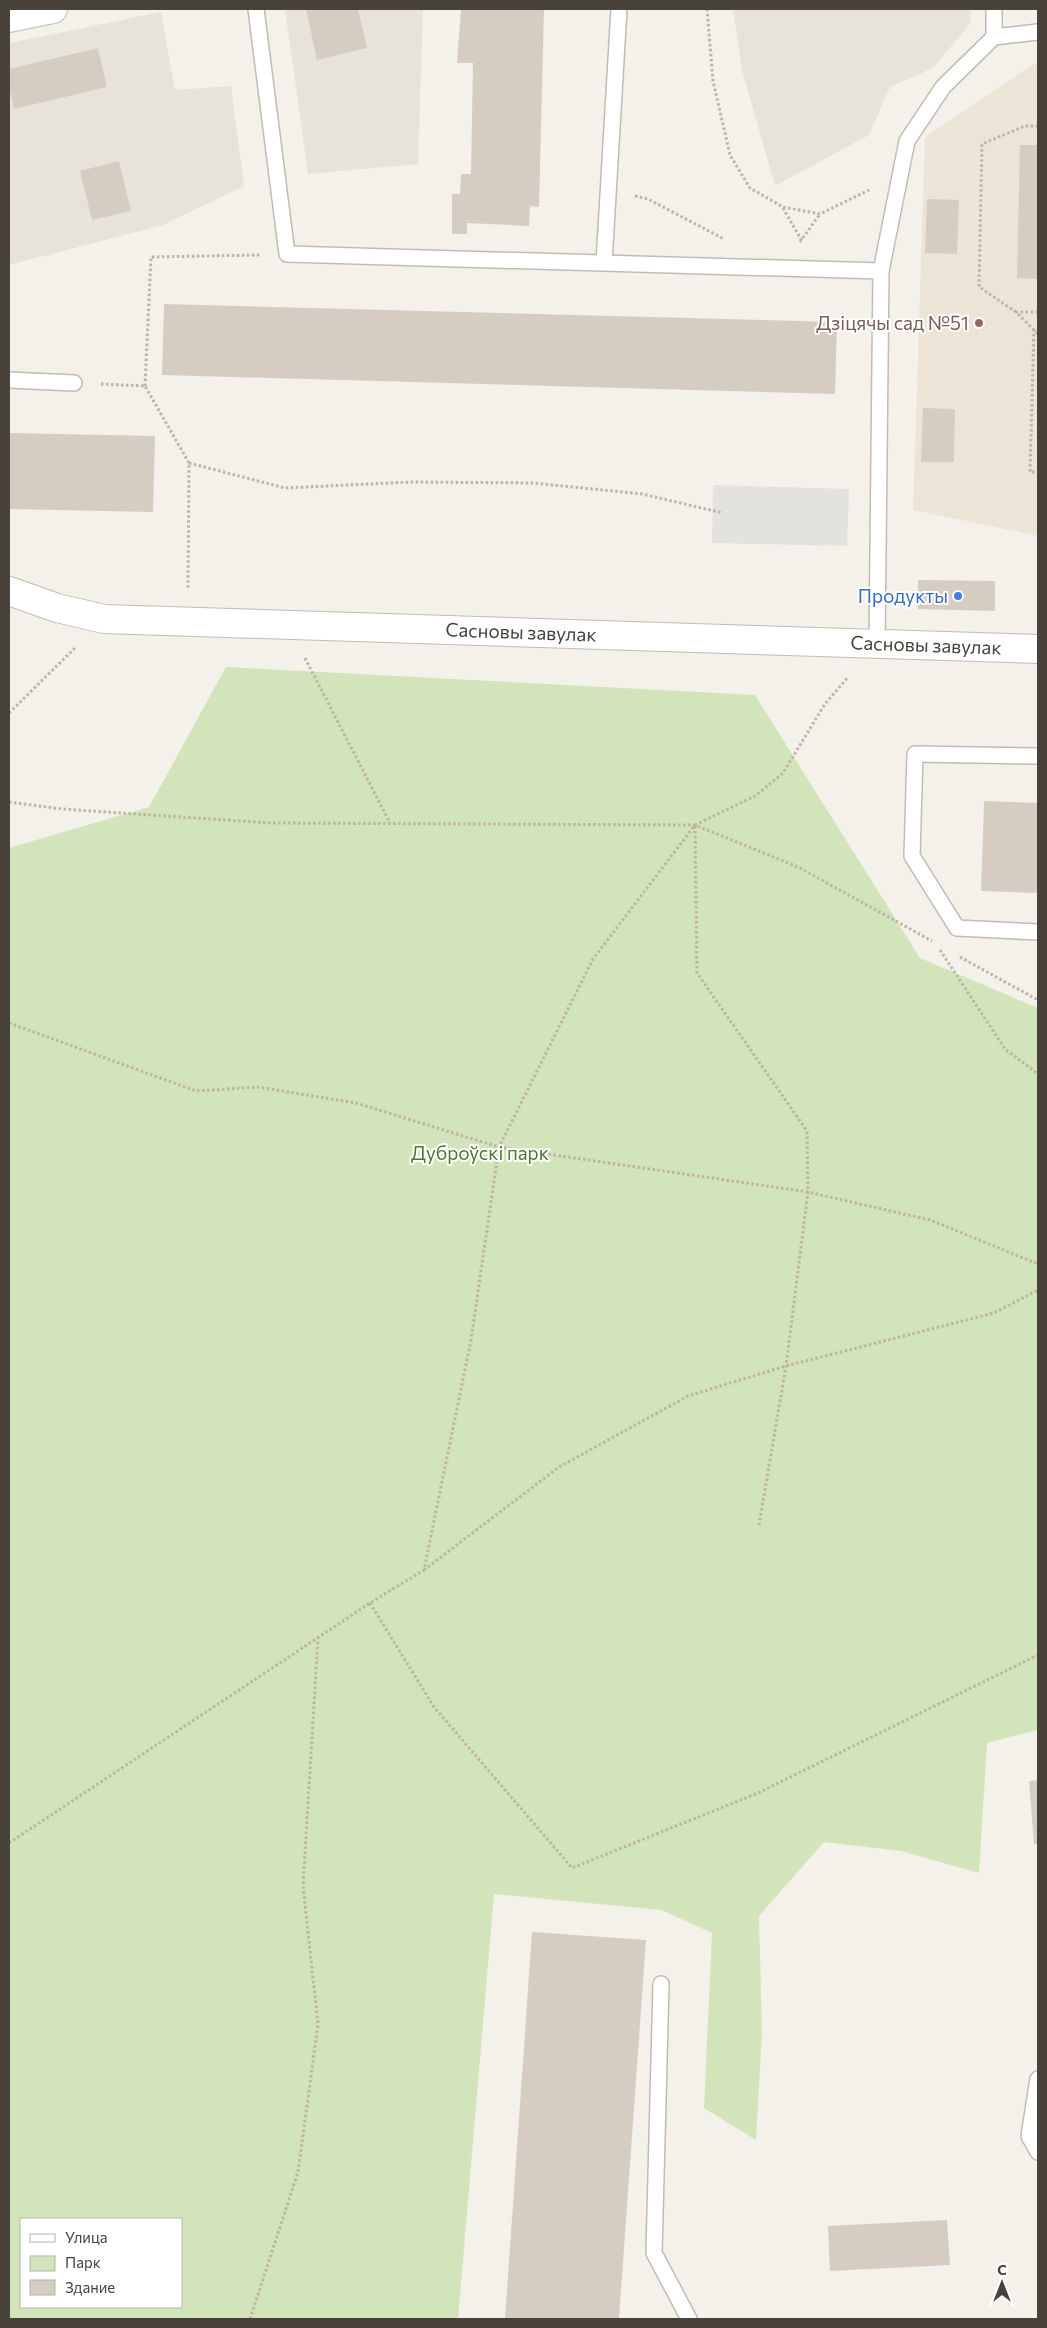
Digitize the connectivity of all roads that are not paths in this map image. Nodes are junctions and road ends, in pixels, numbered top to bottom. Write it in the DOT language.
graph roads {
  1 [pos="53,9"];
  2 [pos="256,9"];
  3 [pos="619,9"];
  4 [pos="994,9"];
  5 [pos="9,18"];
  6 [pos="1038,32"];
  7 [pos="994,37"];
  8 [pos="604,263"];
  9 [pos="881,272"];
  10 [pos="9,380"];
  11 [pos="74,383"];
  12 [pos="9,591"];
  13 [pos="876,643"];
  14 [pos="1038,649"];
  15 [pos="1038,756"];
  16 [pos="1038,932"];
  17 [pos="661,1984"];
  18 [pos="1038,2079"];
  19 [pos="1038,2152"];
  20 [pos="689,2319"];
  1 -- 5 [label="street"];
  2 -- 8 [label="lane"];
  3 -- 8 [label="lane"];
  4 -- 7 [label="lane"];
  6 -- 7 [label="lane"];
  7 -- 9 [label="lane"];
  8 -- 9 [label="lane"];
  9 -- 13 [label="lane"];
  10 -- 11 [label="lane"];
  12 -- 13 [label="street, Сасновы завулак"];
  13 -- 14 [label="street, Сасновы завулак"];
  15 -- 16 [label="lane"];
  17 -- 20 [label="lane"];
  18 -- 19 [label="lane"];
}
